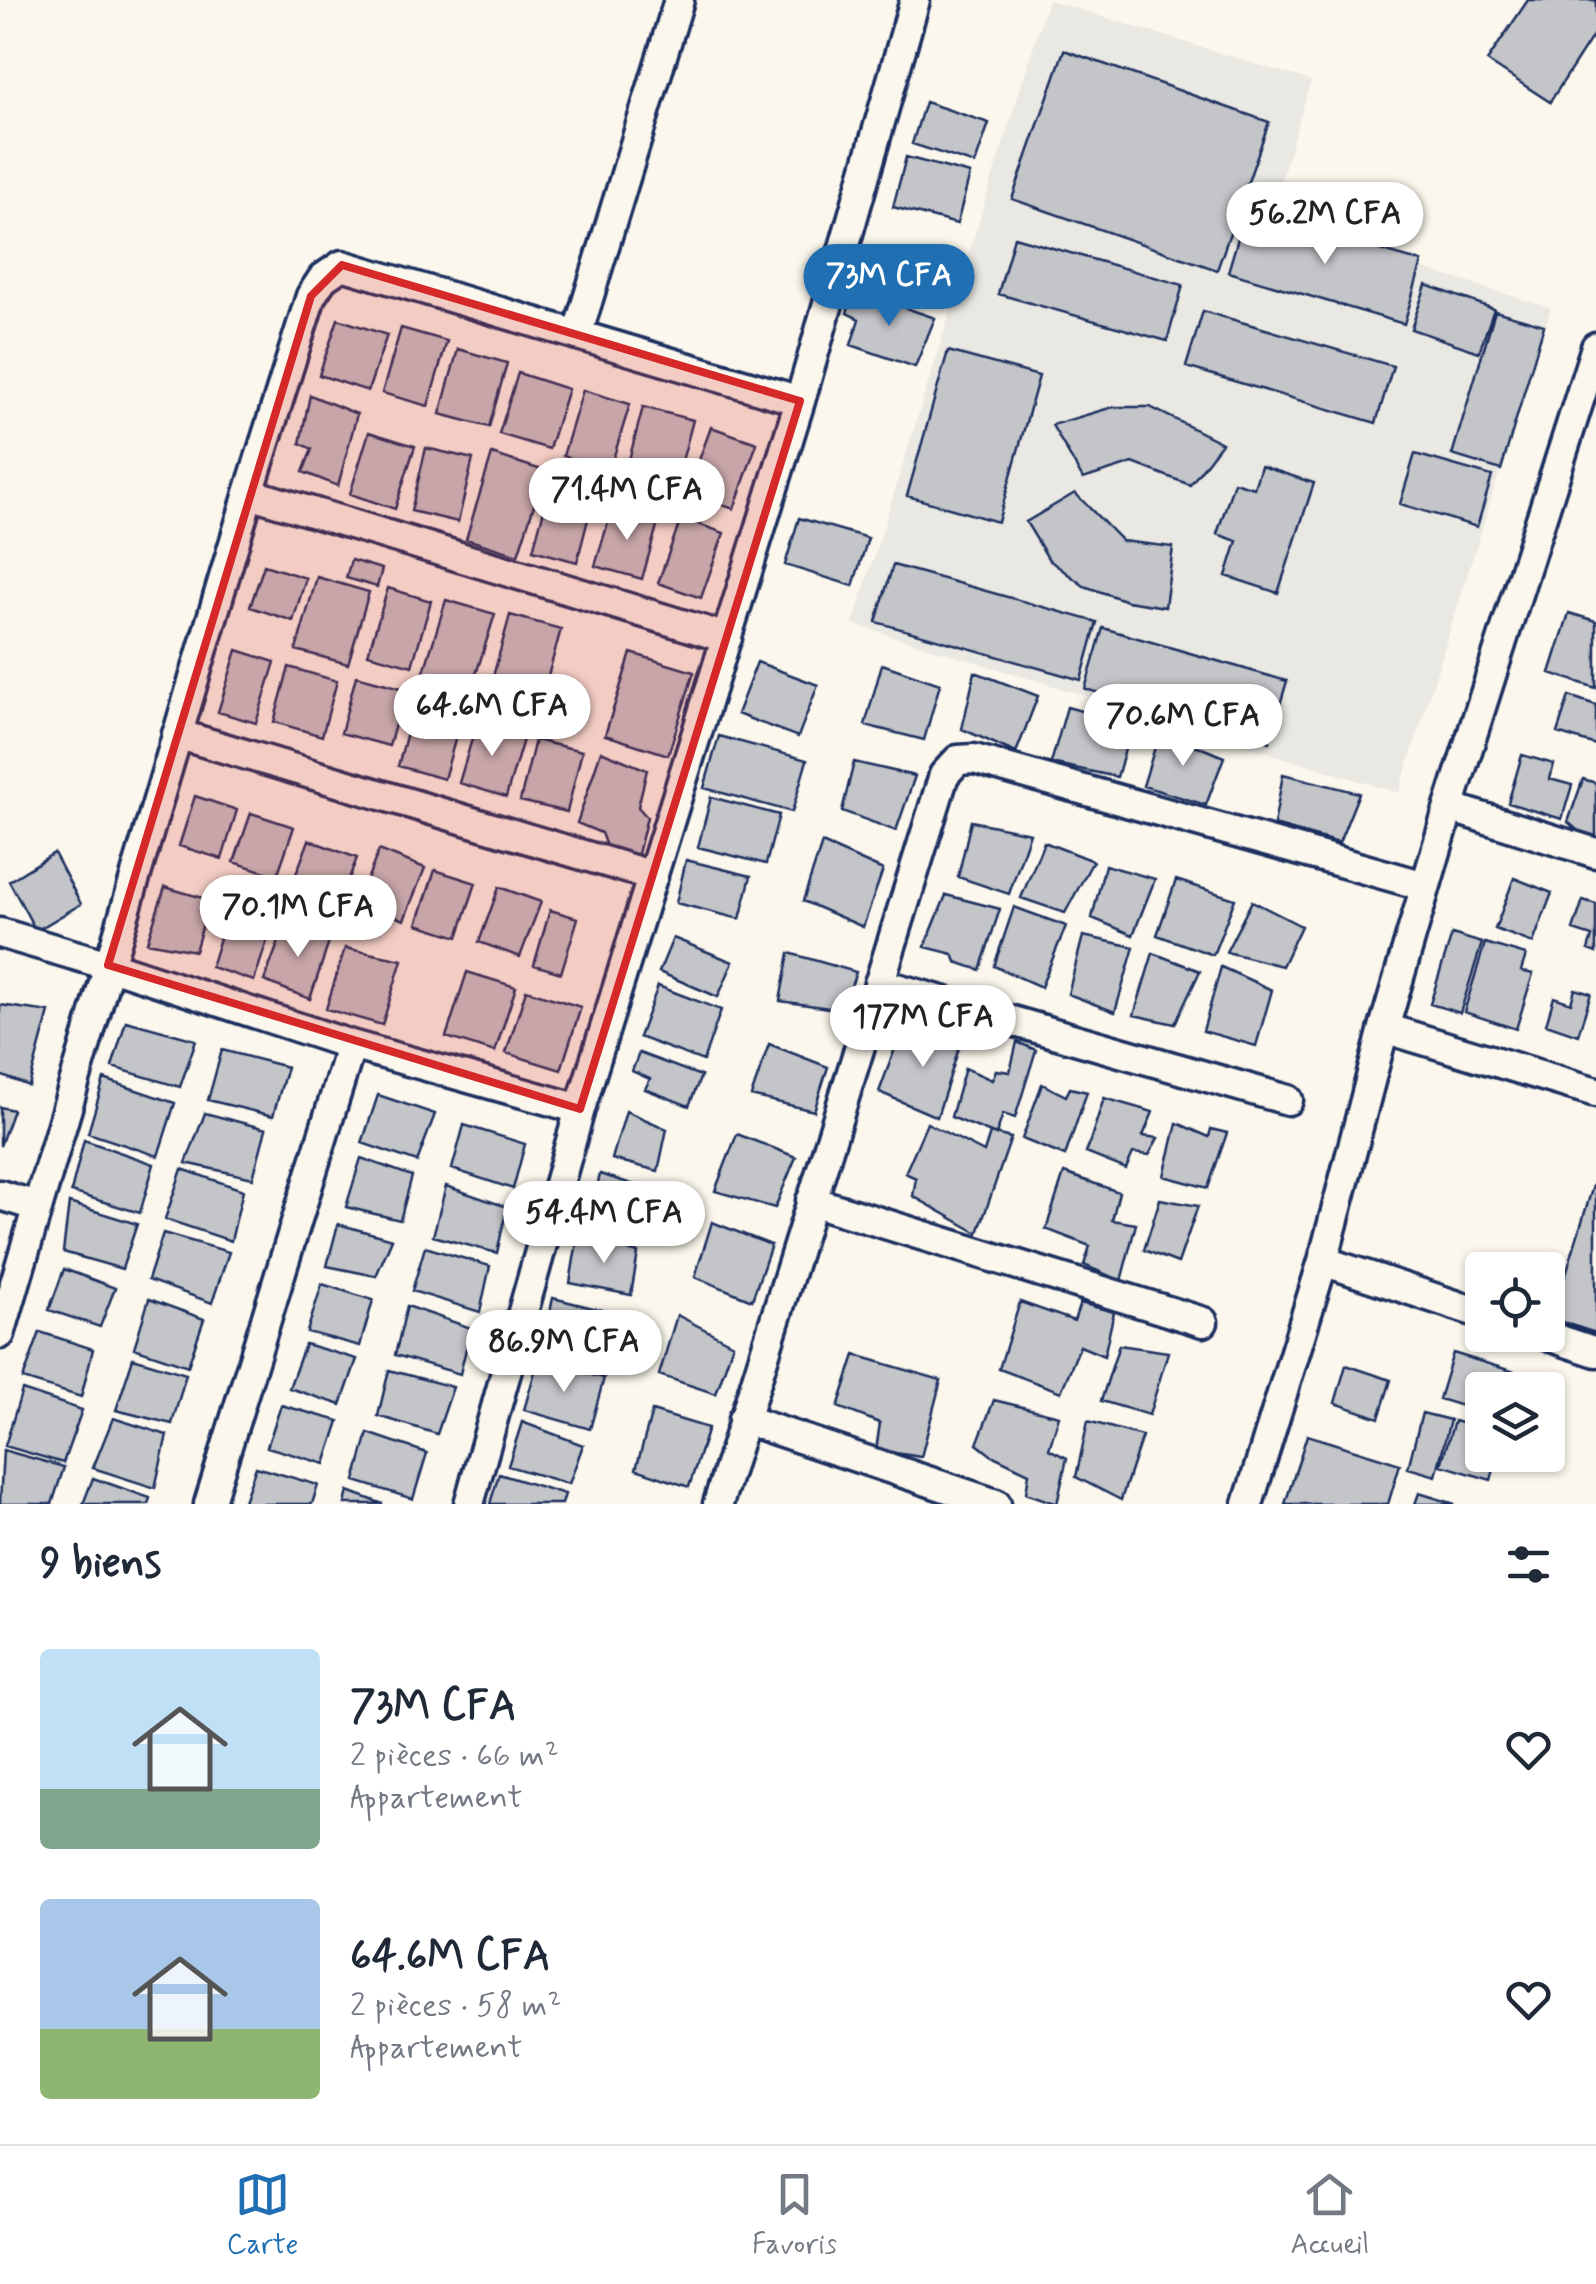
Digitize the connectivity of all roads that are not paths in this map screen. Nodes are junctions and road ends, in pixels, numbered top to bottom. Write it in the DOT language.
graph roads {
  1 [pos="679,0"];
  2 [pos="914,0"];
  3 [pos="576,334"];
  4 [pos="1596,347"];
  5 [pos="800,401"];
  6 [pos="249,492"];
  7 [pos="727,638"];
  8 [pos="178,734"];
  9 [pos="1449,807"];
  10 [pos="1596,853"];
  11 [pos="653,876"];
  12 [pos="1425,886"];
  13 [pos="0,933"];
  14 [pos="108,965"];
  15 [pos="879,984"];
  16 [pos="1384,1028"];
  17 [pos="351,1045"];
  18 [pos="1596,1092"];
  19 [pos="1288,1100"];
  20 [pos="580,1109"];
  21 [pos="0,1195"];
  22 [pos="811,1201"];
  23 [pos="36,1206"];
  24 [pos="1323,1261"];
  25 [pos="1465,1308"];
  26 [pos="1203,1322"];
  27 [pos="0,1334"];
  28 [pos="1565,1341"];
  29 [pos="1596,1352"];
  30 [pos="743,1418"];
  31 [pos="209,1504"];
  32 [pos="469,1504"];
  33 [pos="718,1504"];
  34 [pos="996,1504"];
  35 [pos="1248,1504"];
  1 -- 3 [label="street"];
  2 -- 5 [label="street"];
  3 -- 5 [label="street"];
  3 -- 6 [label="street"];
  4 -- 9 [label="street"];
  5 -- 7 [label="street"];
  6 -- 7 [label="street"];
  6 -- 8 [label="street"];
  7 -- 11 [label="street"];
  8 -- 11 [label="street"];
  8 -- 14 [label="street"];
  9 -- 10 [label="street"];
  9 -- 12 [label="street"];
  11 -- 20 [label="street"];
  12 -- 15 [label="street"];
  12 -- 16 [label="street"];
  13 -- 14 [label="street"];
  14 -- 17 [label="street"];
  14 -- 23 [label="street"];
  15 -- 19 [label="street"];
  15 -- 22 [label="street"];
  16 -- 18 [label="street"];
  16 -- 24 [label="street"];
  17 -- 20 [label="street"];
  17 -- 31 [label="street"];
  20 -- 32 [label="street"];
  21 -- 23 [label="street"];
  22 -- 26 [label="street"];
  22 -- 30 [label="street"];
  23 -- 27 [label="street"];
  24 -- 25 [label="street"];
  24 -- 35 [label="street"];
  28 -- 29 [label="street"];
  30 -- 33 [label="street"];
  30 -- 34 [label="street"];
}
